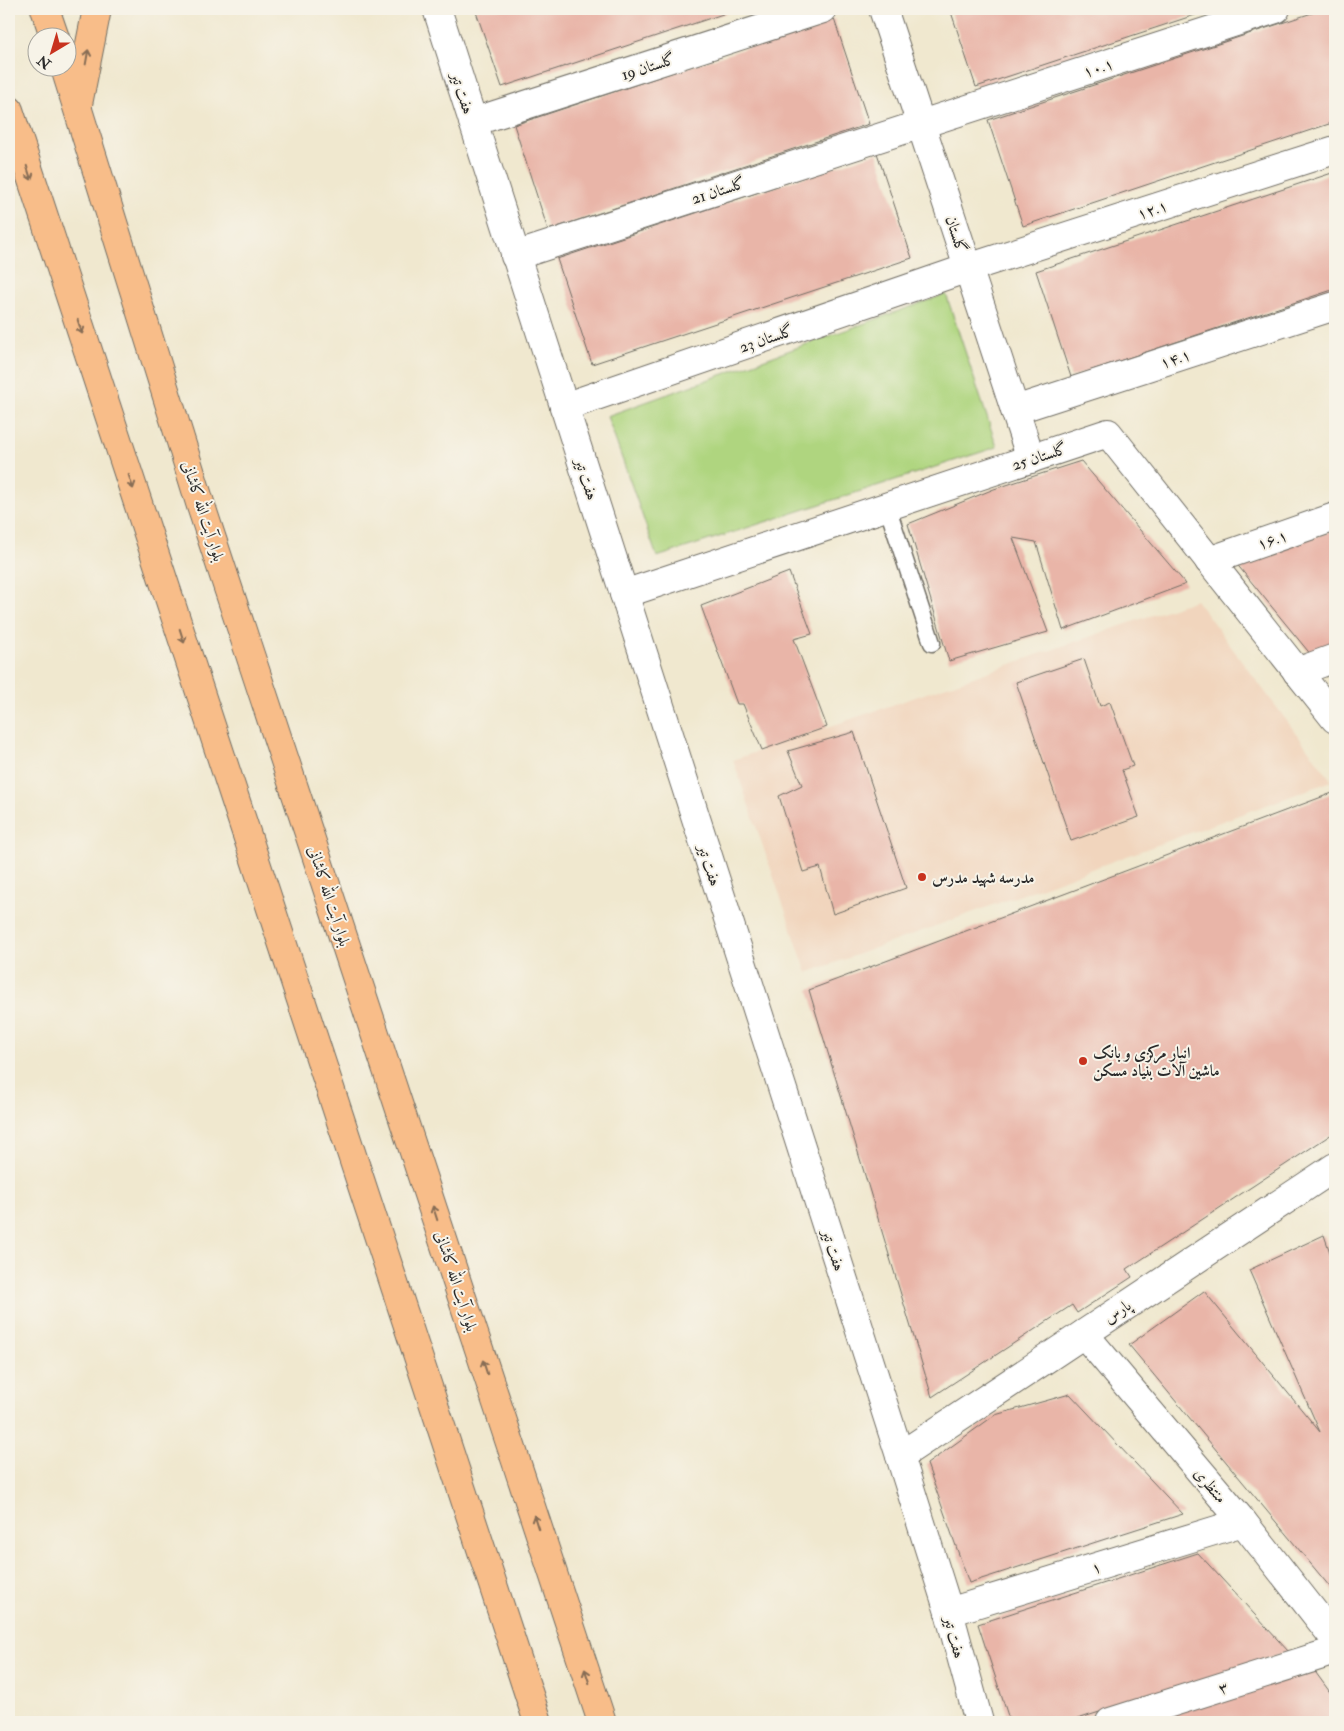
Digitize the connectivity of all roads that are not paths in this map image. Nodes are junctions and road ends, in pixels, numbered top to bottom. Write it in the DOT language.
graph roads {
  1 [pos="45,9"];
  2 [pos="97,9"];
  3 [pos="436,9"];
  4 [pos="823,9"];
  5 [pos="882,9"];
  6 [pos="1276,9"];
  7 [pos="52,28"];
  8 [pos="69,78"];
  9 [pos="78,105"];
  10 [pos="9,110"];
  11 [pos="473,122"];
  12 [pos="921,124"];
  13 [pos="1335,150"];
  14 [pos="516,256"];
  15 [pos="968,268"];
  16 [pos="1335,306"];
  17 [pos="564,407"];
  18 [pos="1015,410"];
  19 [pos="1031,458"];
  20 [pos="888,506"];
  21 [pos="1335,516"];
  22 [pos="1209,561"];
  23 [pos="624,594"];
  24 [pos="932,643"];
  25 [pos="1335,658"];
  26 [pos="1297,672"];
  27 [pos="1335,719"];
  28 [pos="1334,1174"];
  29 [pos="1084,1334"];
  30 [pos="900,1456"];
  31 [pos="1243,1522"];
  32 [pos="949,1612"];
  33 [pos="1335,1639"];
  34 [pos="1335,1651"];
  35 [pos="538,1722"];
  36 [pos="602,1722"];
  37 [pos="979,1722"];
  38 [pos="1110,1722"];
  1 -- 7 [label="main road"];
  9 -- 2 [label="main road, one-way"];
  3 -- 11 [label="street, هفت تیر"];
  4 -- 11 [label="street, گلستان 19"];
  5 -- 12 [label="street, گلستان"];
  6 -- 12 [label="street, ۱۰.۱"];
  8 -- 9 [label="main road, بلوار آیت الله کاشانی"];
  36 -- 9 [label="main road, بلوار آیت الله کاشانی, one-way"];
  10 -- 35 [label="main road, one-way"];
  11 -- 14 [label="street, هفت تیر"];
  12 -- 14 [label="street, گلستان 21"];
  12 -- 15 [label="street, گلستان"];
  13 -- 15 [label="street, ۱۲.۱"];
  14 -- 17 [label="street, هفت تیر"];
  15 -- 17 [label="street, گلستان 23"];
  15 -- 18 [label="street, گلستان"];
  16 -- 18 [label="street, ۱۴.۱"];
  17 -- 23 [label="street, هفت تیر"];
  18 -- 19 [label="street, گلستان"];
  19 -- 20 [label="street, گلستان 25"];
  19 -- 22 [label="street, گلستان 25"];
  20 -- 23 [label="street, گلستان 25"];
  20 -- 24 [label="lane"];
  21 -- 22 [label="street, ۱۶.۱"];
  22 -- 26 [label="street, گلستان 25"];
  23 -- 30 [label="street, هفت تیر"];
  25 -- 26 [label="street"];
  26 -- 27 [label="street, گلستان 25"];
  28 -- 29 [label="street, پارس"];
  29 -- 30 [label="street, پارس"];
  29 -- 31 [label="street, منتظری"];
  30 -- 32 [label="street, هفت تیر"];
  31 -- 32 [label="street, ۱"];
  31 -- 33 [label="street, منتظری"];
  32 -- 37 [label="street, هفت تیر"];
  34 -- 38 [label="street, ۳"];
}
